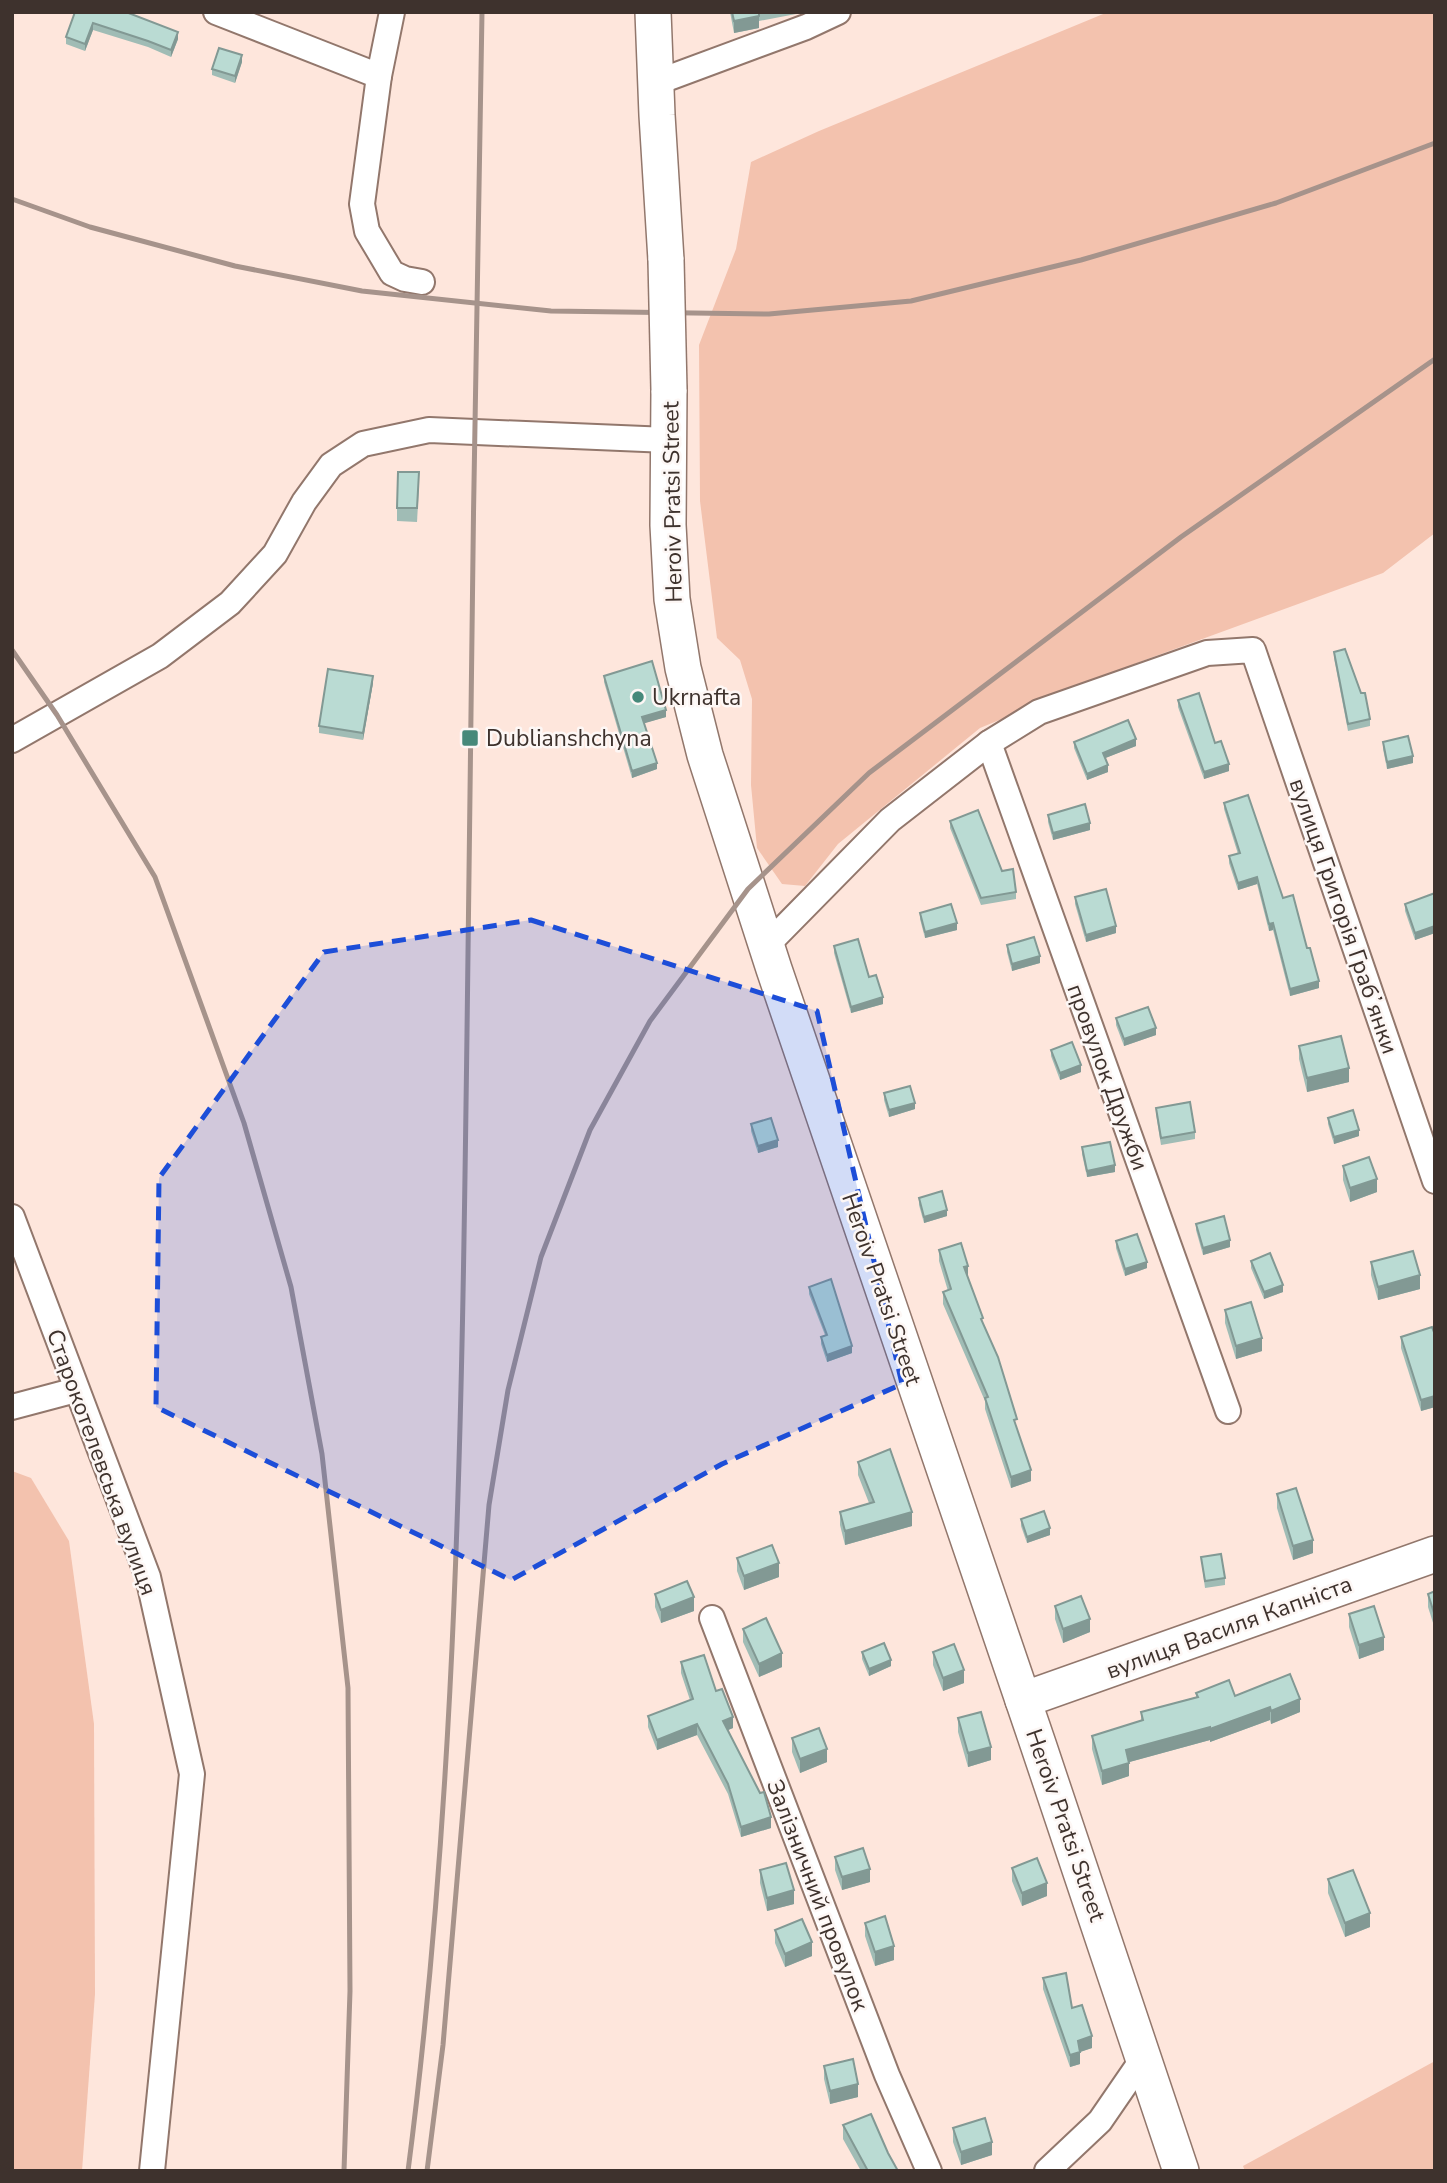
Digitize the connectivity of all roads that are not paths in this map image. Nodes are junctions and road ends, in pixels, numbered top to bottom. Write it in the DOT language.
graph roads {
  1 [pos="216,12"];
  2 [pos="391,12"];
  3 [pos="653,12"];
  4 [pos="838,12"];
  5 [pos="379,76"];
  6 [pos="655,83"];
  7 [pos="422,282"];
  8 [pos="667,440"];
  9 [pos="12,740"];
  10 [pos="989,743"];
  11 [pos="766,946"];
  12 [pos="1435,1181"];
  13 [pos="12,1217"];
  14 [pos="76,1390"];
  15 [pos="12,1407"];
  16 [pos="1228,1411"];
  17 [pos="1435,1554"];
  18 [pos="712,1618"];
  19 [pos="1023,1700"];
  20 [pos="1144,2057"];
  21 [pos="152,2171"];
  22 [pos="929,2171"];
  23 [pos="1047,2171"];
  24 [pos="1181,2171"];
  1 -- 5 [label="street"];
  2 -- 5 [label="street"];
  3 -- 6 [label="main road, Heroiv Pratsi Street"];
  4 -- 6 [label="street"];
  5 -- 7 [label="street"];
  6 -- 8 [label="main road, Heroiv Pratsi Street, bridge"];
  8 -- 9 [label="street"];
  8 -- 11 [label="main road, Heroiv Pratsi Street"];
  10 -- 11 [label="street"];
  10 -- 12 [label="street, вулиця Григорія Грабʼянки"];
  10 -- 16 [label="street, провулок Дружби"];
  11 -- 19 [label="main road, Heroiv Pratsi Street"];
  13 -- 14 [label="street, Старокотелевська вулиця"];
  14 -- 15 [label="street"];
  14 -- 21 [label="street, Старокотелевська вулиця"];
  17 -- 19 [label="main road, вулиця Василя Капніста"];
  18 -- 22 [label="street, Залізничний провулок"];
  19 -- 20 [label="main road, Heroiv Pratsi Street"];
  20 -- 23 [label="street"];
  20 -- 24 [label="main road, Heroiv Pratsi Street"];
}
